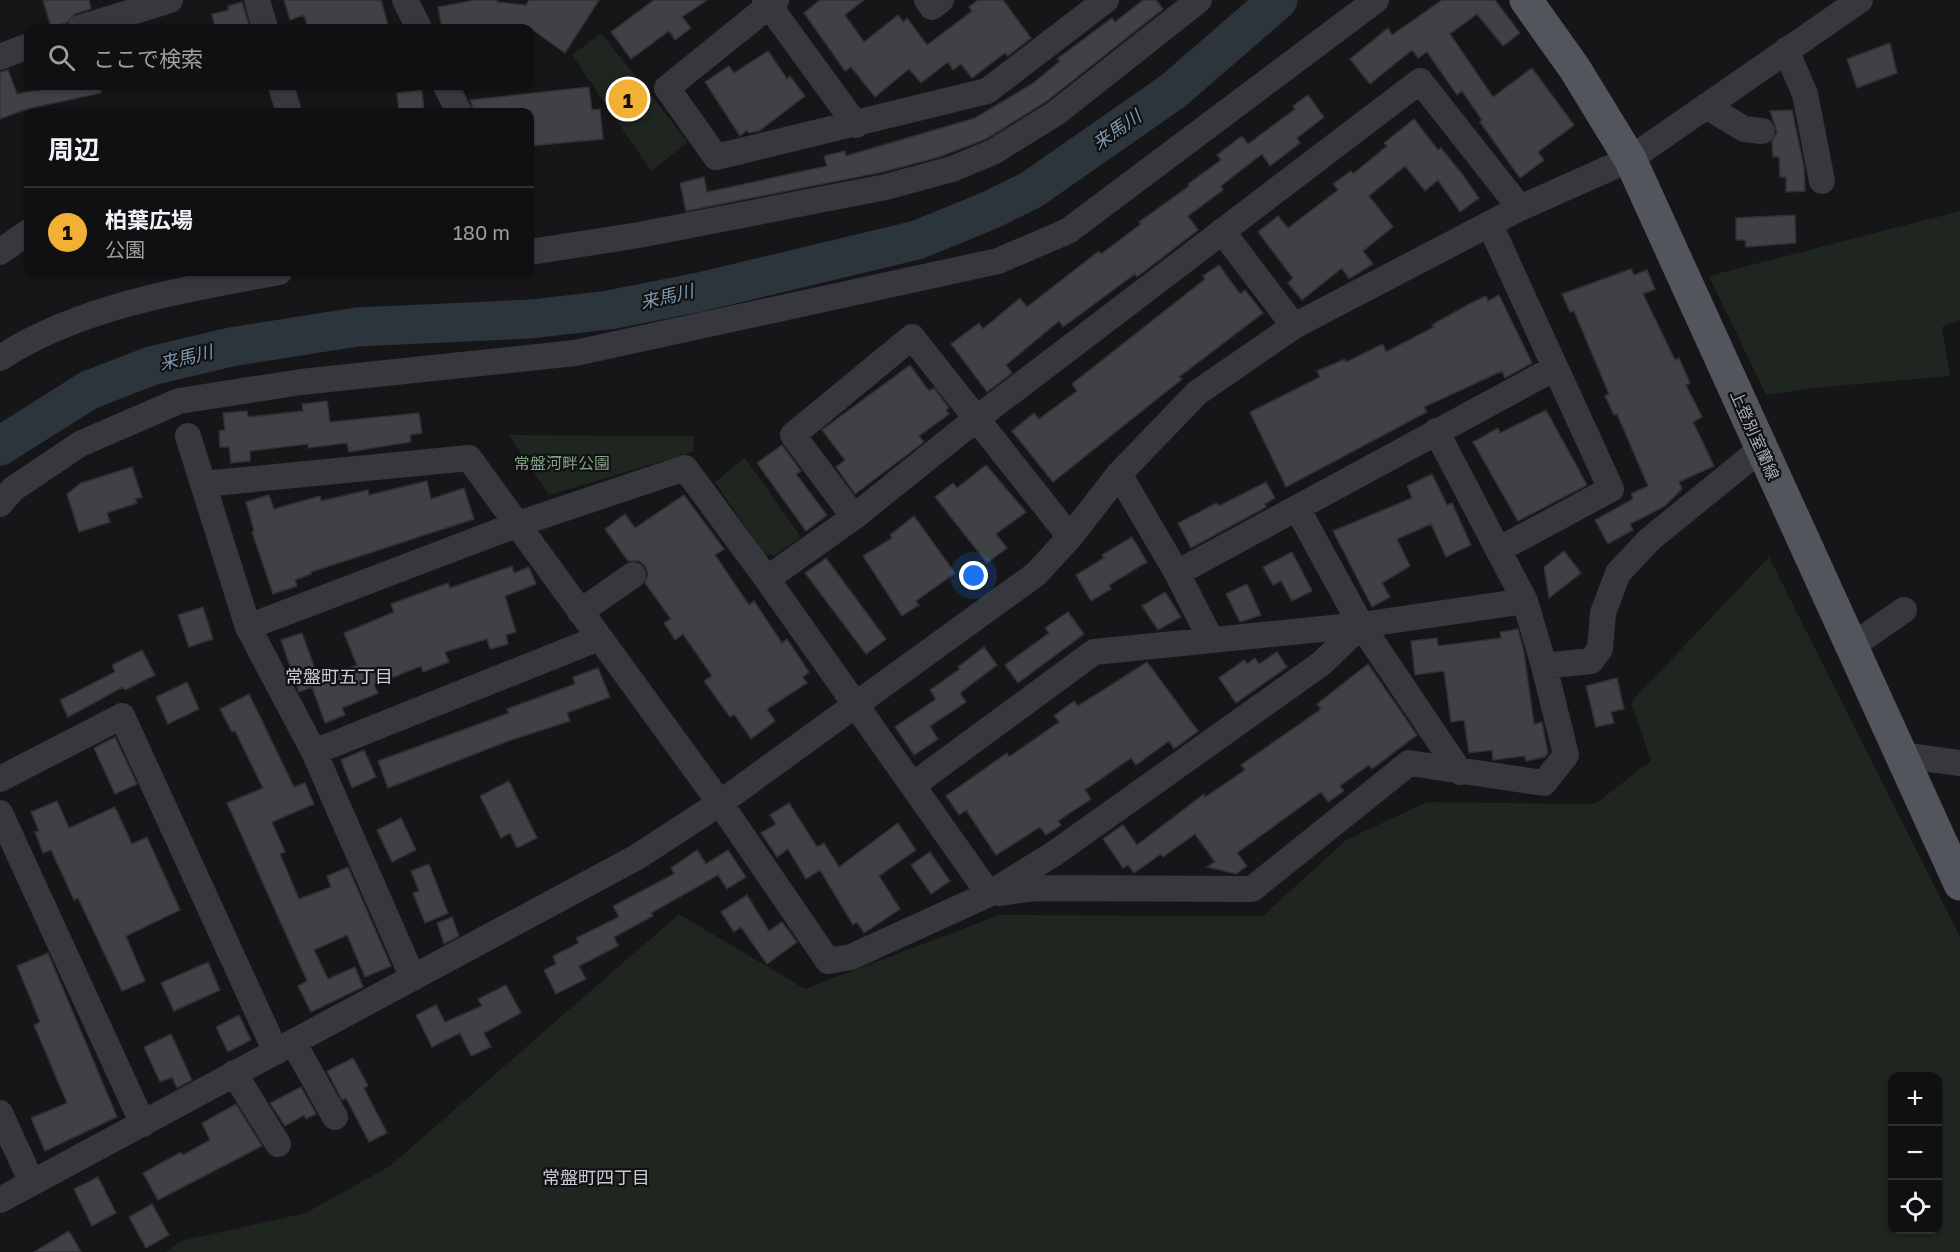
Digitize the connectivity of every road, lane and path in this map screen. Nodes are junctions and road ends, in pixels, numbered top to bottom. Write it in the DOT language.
graph roads {
  1 [pos="170,0"];
  2 [pos="257,0"];
  3 [pos="405,0"];
  4 [pos="927,0"];
  5 [pos="941,0"];
  6 [pos="1106,0"];
  7 [pos="1199,0"];
  8 [pos="1376,0"];
  9 [pos="1526,0"];
  10 [pos="1860,0"];
  11 [pos="770,2"];
  12 [pos="94,24"];
  13 [pos="264,24"];
  14 [pos="417,24"];
  15 [pos="24,48"];
  16 [pos="1786,50"];
  17 [pos="0,57"];
  18 [pos="282,90"];
  19 [pos="448,90"];
  20 [pos="1706,105"];
  21 [pos="287,108"];
  22 [pos="457,108"];
  23 [pos="856,125"];
  24 [pos="1762,131"];
  25 [pos="1630,159"];
  26 [pos="1822,181"];
  27 [pos="1520,208"];
  28 [pos="1490,225"];
  29 [pos="1222,231"];
  30 [pos="24,235"];
  31 [pos="534,251"];
  32 [pos="0,252"];
  33 [pos="258,276"];
  34 [pos="1294,326"];
  35 [pos="0,358"];
  36 [pos="1555,368"];
  37 [pos="976,418"];
  38 [pos="1436,431"];
  39 [pos="188,436"];
  40 [pos="1761,448"];
  41 [pos="1119,474"];
  42 [pos="203,484"];
  43 [pos="0,504"];
  44 [pos="1297,508"];
  45 [pos="854,517"];
  46 [pos="518,525"];
  47 [pos="1070,537"];
  48 [pos="1498,550"];
  49 [pos="1177,573"];
  50 [pos="633,575"];
  51 [pos="767,579"];
  52 [pos="1525,602"];
  53 [pos="1904,610"];
  54 [pos="580,612"];
  55 [pos="1361,626"];
  56 [pos="248,627"];
  57 [pos="599,638"];
  58 [pos="1212,640"];
  59 [pos="1852,646"];
  60 [pos="1544,666"];
  61 [pos="857,705"];
  62 [pos="314,752"];
  63 [pos="1901,755"];
  64 [pos="1960,763"];
  65 [pos="1460,772"];
  66 [pos="0,779"];
  67 [pos="914,785"];
  68 [pos="720,803"];
  69 [pos="0,813"];
  70 [pos="1960,884"];
  71 [pos="989,894"];
  72 [pos="413,978"];
  73 [pos="285,1047"];
  74 [pos="234,1073"];
  75 [pos="0,1113"];
  76 [pos="335,1117"];
  77 [pos="143,1124"];
  78 [pos="278,1144"];
  79 [pos="32,1183"];
  80 [pos="0,1200"];
  1 -- 12 [label="street"];
  2 -- 13 [label="street"];
  3 -- 14 [label="street"];
  4 -- 5 [label="street"];
  6 -- 23 [label="street"];
  7 -- 31 [label="street"];
  8 -- 43 [label="street"];
  9 -- 25 [label="main road, 上登別室蘭線"];
  10 -- 16 [label="street"];
  11 -- 23 [label="street"];
  11 -- 23 [label="street"];
  15 -- 17 [label="street"];
  16 -- 20 [label="street"];
  16 -- 26 [label="street"];
  18 -- 21 [label="street"];
  19 -- 22 [label="street"];
  20 -- 24 [label="street"];
  20 -- 25 [label="street"];
  25 -- 27 [label="street"];
  25 -- 40 [label="main road, 上登別室蘭線"];
  27 -- 28 [label="street"];
  27 -- 29 [label="street"];
  28 -- 34 [label="street"];
  28 -- 36 [label="street"];
  29 -- 34 [label="street"];
  29 -- 37 [label="street"];
  30 -- 32 [label="street"];
  33 -- 35 [label="street"];
  34 -- 41 [label="street"];
  36 -- 38 [label="street"];
  36 -- 48 [label="street"];
  37 -- 45 [label="street"];
  37 -- 45 [label="street"];
  37 -- 47 [label="street"];
  38 -- 44 [label="street"];
  38 -- 48 [label="street"];
  39 -- 42 [label="street"];
  40 -- 59 [label="main road, 上登別室蘭線"];
  40 -- 60 [label="street"];
  41 -- 47 [label="street"];
  41 -- 49 [label="street"];
  42 -- 46 [label="street"];
  42 -- 56 [label="street"];
  44 -- 49 [label="street"];
  44 -- 55 [label="street"];
  45 -- 51 [label="street"];
  46 -- 51 [label="street"];
  46 -- 54 [label="street"];
  46 -- 56 [label="street"];
  47 -- 61 [label="street"];
  48 -- 52 [label="street"];
  49 -- 58 [label="street"];
  50 -- 54 [label="street"];
  51 -- 61 [label="street"];
  52 -- 55 [label="street"];
  52 -- 60 [label="street"];
  53 -- 59 [label="street"];
  54 -- 57 [label="street"];
  55 -- 58 [label="street"];
  55 -- 65 [label="street"];
  55 -- 71 [label="street"];
  56 -- 62 [label="street"];
  57 -- 62 [label="street"];
  57 -- 68 [label="street"];
  58 -- 67 [label="street"];
  59 -- 63 [label="main road, 上登別室蘭線"];
  60 -- 65 [label="street"];
  61 -- 67 [label="street"];
  61 -- 68 [label="street"];
  62 -- 72 [label="street"];
  63 -- 64 [label="street"];
  63 -- 70 [label="main road, 上登別室蘭線"];
  65 -- 71 [label="street"];
  66 -- 73 [label="street"];
  67 -- 71 [label="street"];
  68 -- 71 [label="street"];
  68 -- 72 [label="street"];
  69 -- 77 [label="street"];
  72 -- 73 [label="street"];
  73 -- 74 [label="street"];
  73 -- 76 [label="street"];
  74 -- 77 [label="street"];
  74 -- 78 [label="street"];
  75 -- 79 [label="street"];
  77 -- 79 [label="street"];
  79 -- 80 [label="street"];
}
